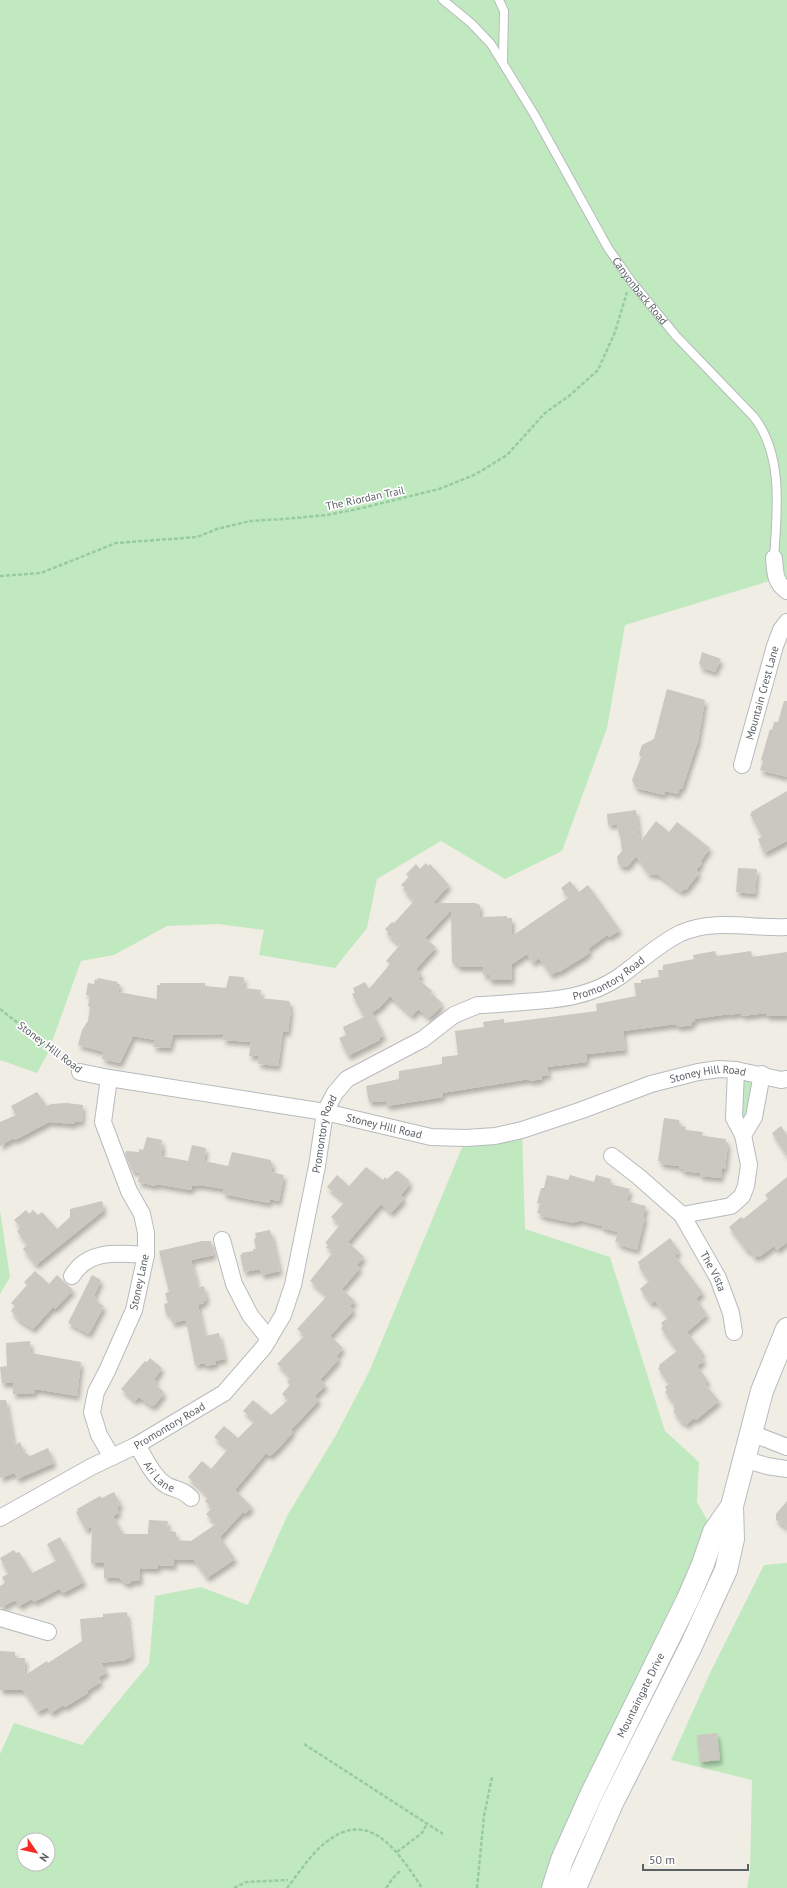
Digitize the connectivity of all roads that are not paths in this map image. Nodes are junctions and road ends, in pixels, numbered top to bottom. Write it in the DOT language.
graph roads {
  1 [pos="443,0"];
  2 [pos="499,0"];
  3 [pos="503,62"];
  4 [pos="774,558"];
  5 [pos="787,592"];
  6 [pos="787,622"];
  7 [pos="742,765"];
  8 [pos="787,927"];
  9 [pos="736,1070"];
  10 [pos="80,1072"];
  11 [pos="762,1074"];
  12 [pos="109,1078"];
  13 [pos="785,1082"];
  14 [pos="325,1112"];
  15 [pos="743,1136"];
  16 [pos="612,1156"];
  17 [pos="682,1215"];
  18 [pos="222,1240"];
  19 [pos="146,1255"];
  20 [pos="72,1276"];
  21 [pos="787,1329"];
  22 [pos="734,1332"];
  23 [pos="269,1339"];
  24 [pos="751,1433"];
  25 [pos="138,1445"];
  26 [pos="787,1447"];
  27 [pos="112,1457"];
  28 [pos="744,1458"];
  29 [pos="787,1469"];
  30 [pos="191,1498"];
  31 [pos="732,1506"];
  32 [pos="0,1518"];
  33 [pos="0,1618"];
  34 [pos="48,1632"];
  35 [pos="552,1888"];
  36 [pos="575,1888"];
  1 -- 3 [label="lane, Canyonback Road"];
  2 -- 3 [label="lane"];
  3 -- 4 [label="lane, Canyonback Road"];
  4 -- 5 [label="street, Canyonback Road"];
  6 -- 7 [label="street, Mountain Crest Lane"];
  8 -- 14 [label="street, Promontory Road"];
  9 -- 11 [label="street, Stoney Hill Road"];
  9 -- 14 [label="street, Stoney Hill Road"];
  9 -- 15 [label="street"];
  10 -- 12 [label="street, Stoney Hill Road"];
  11 -- 13 [label="street, Stoney Hill Road"];
  11 -- 15 [label="street"];
  12 -- 14 [label="street, Stoney Hill Road"];
  12 -- 19 [label="street, Stoney Lane"];
  14 -- 23 [label="street, Promontory Road"];
  15 -- 17 [label="street"];
  16 -- 17 [label="street, The Vista"];
  17 -- 22 [label="street, The Vista"];
  18 -- 23 [label="street"];
  19 -- 20 [label="street"];
  19 -- 27 [label="street, Stoney Lane"];
  21 -- 24 [label="street, Mountaingate Drive"];
  23 -- 25 [label="street, Promontory Road"];
  24 -- 26 [label="street"];
  24 -- 28 [label="street, Mountaingate Drive"];
  25 -- 27 [label="street, Promontory Road"];
  25 -- 30 [label="street, Ari Lane"];
  27 -- 32 [label="street, Promontory Road"];
  28 -- 29 [label="street"];
  28 -- 31 [label="street, Mountaingate Drive"];
  31 -- 35 [label="street, Mountaingate Drive"];
  31 -- 36 [label="street, Mountaingate Drive"];
  33 -- 34 [label="street"];
}
